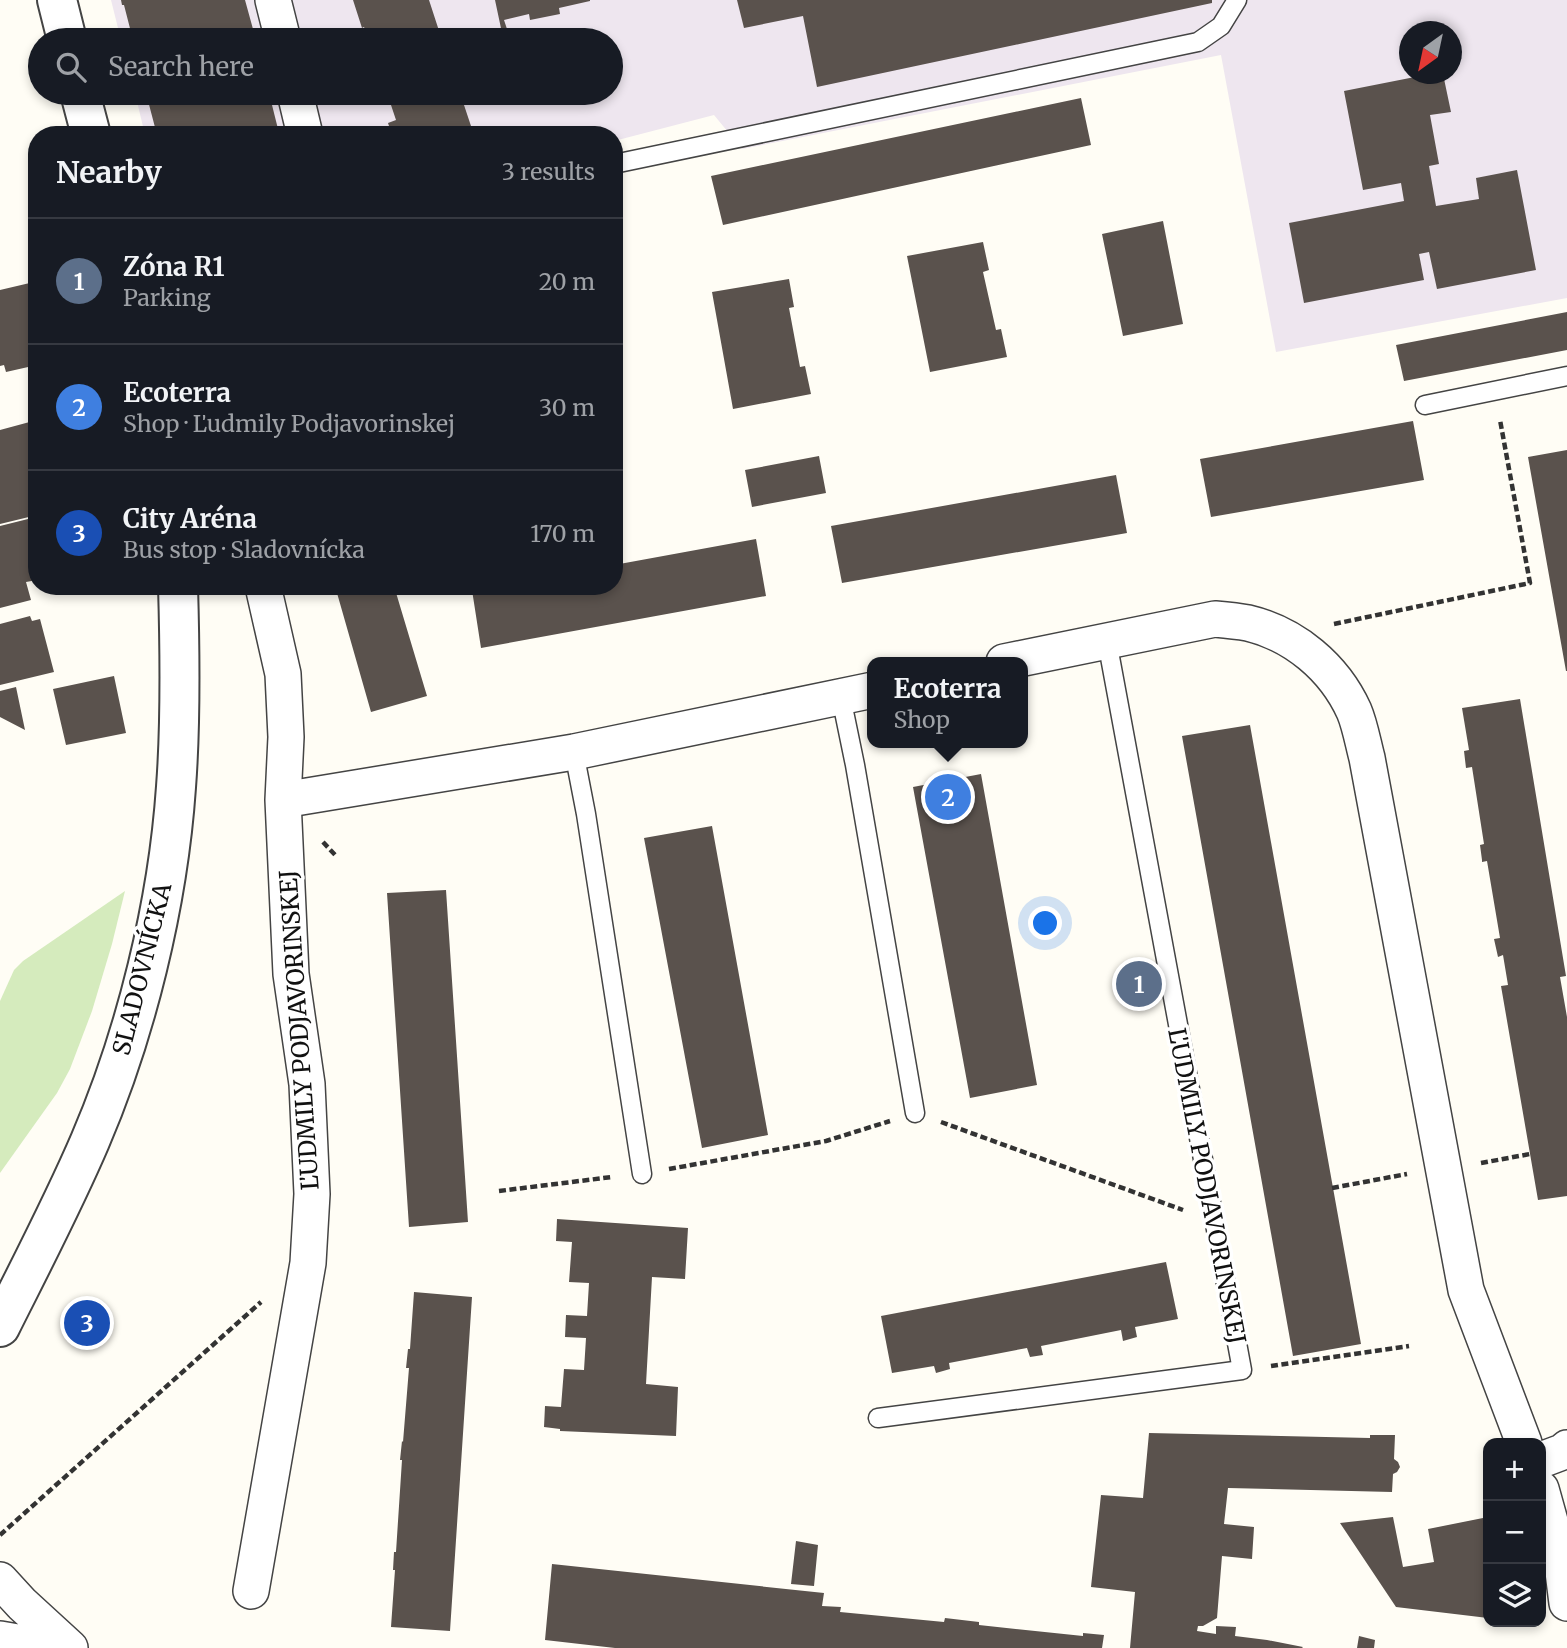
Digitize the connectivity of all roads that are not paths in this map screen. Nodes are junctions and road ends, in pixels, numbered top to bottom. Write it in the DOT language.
graph roads {
  1 [pos="57,0"];
  2 [pos="273,0"];
  3 [pos="1237,0"];
  4 [pos="64,28"];
  5 [pos="280,28"];
  6 [pos="83,105"];
  7 [pos="298,105"];
  8 [pos="89,126"];
  9 [pos="303,126"];
  10 [pos="623,162"];
  11 [pos="1567,376"];
  12 [pos="1425,405"];
  13 [pos="178,595"];
  14 [pos="266,595"];
  15 [pos="1107,641"];
  16 [pos="1028,657"];
  17 [pos="857,693"];
  18 [pos="574,752"];
  19 [pos="284,800"];
  20 [pos="915,1113"];
  21 [pos="642,1174"];
  22 [pos="0,1327"];
  23 [pos="878,1418"];
  24 [pos="1522,1438"];
  25 [pos="1567,1448"];
  26 [pos="1546,1458"];
  27 [pos="1544,1501"];
  28 [pos="0,1580"];
  29 [pos="251,1591"];
  30 [pos="1567,1603"];
  31 [pos="0,1639"];
  32 [pos="52,1648"];
  33 [pos="70,1648"];
  1 -- 4 [label="street"];
  2 -- 5 [label="street"];
  3 -- 10 [label="lane"];
  6 -- 8 [label="street"];
  7 -- 9 [label="street"];
  11 -- 12 [label="lane"];
  13 -- 22 [label="street, SLADOVNÍCKA"];
  14 -- 19 [label="street, ĽUDMILY PODJAVORINSKEJ"];
  15 -- 16 [label="street"];
  15 -- 23 [label="lane, ĽUDMILY PODJAVORINSKEJ"];
  15 -- 24 [label="street"];
  17 -- 18 [label="street"];
  17 -- 20 [label="lane"];
  18 -- 19 [label="street"];
  18 -- 21 [label="lane"];
  19 -- 29 [label="street, ĽUDMILY PODJAVORINSKEJ"];
  25 -- 26 [label="street"];
  27 -- 30 [label="street"];
  28 -- 33 [label="street"];
  31 -- 32 [label="street"];
}
